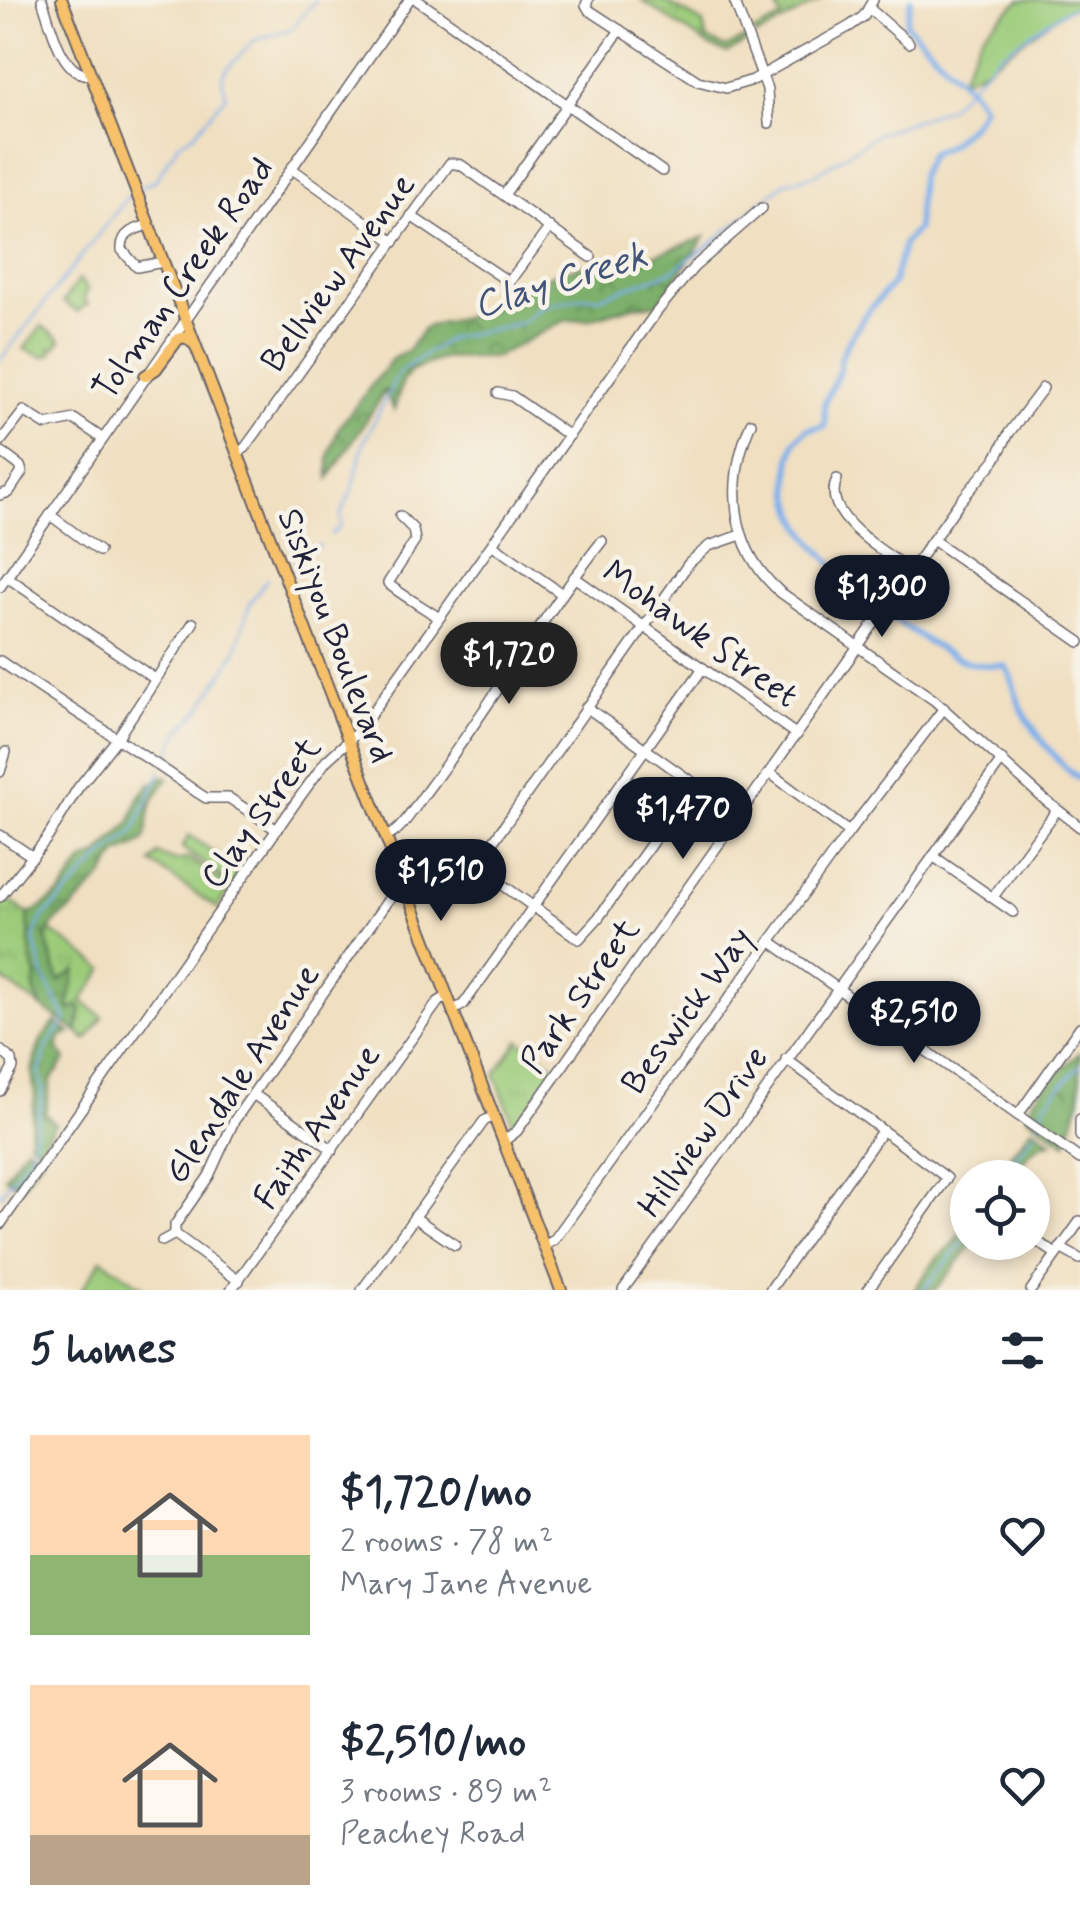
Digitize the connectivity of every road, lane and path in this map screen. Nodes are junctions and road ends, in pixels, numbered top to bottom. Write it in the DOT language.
graph roads {
  1 [pos="42,0"];
  2 [pos="62,0"];
  3 [pos="409,0"];
  4 [pos="417,0"];
  5 [pos="588,0"];
  6 [pos="734,0"];
  7 [pos="871,5"];
  8 [pos="620,30"];
  9 [pos="909,43"];
  10 [pos="763,74"];
  11 [pos="90,75"];
  12 [pos="568,106"];
  13 [pos="769,123"];
  14 [pos="291,168"];
  15 [pos="662,171"];
  16 [pos="504,196"];
  17 [pos="762,208"];
  18 [pos="411,216"];
  19 [pos="148,225"];
  20 [pos="550,227"];
  21 [pos="394,242"];
  22 [pos="591,257"];
  23 [pos="163,262"];
  24 [pos="185,319"];
  25 [pos="195,345"];
  26 [pos="145,376"];
  27 [pos="1044,388"];
  28 [pos="498,392"];
  29 [pos="752,423"];
  30 [pos="569,436"];
  31 [pos="103,439"];
  32 [pos="0,442"];
  33 [pos="0,452"];
  34 [pos="237,453"];
  35 [pos="837,480"];
  36 [pos="0,494"];
  37 [pos="50,515"];
  38 [pos="400,516"];
  39 [pos="742,534"];
  40 [pos="933,540"];
  41 [pos="602,541"];
  42 [pos="493,545"];
  43 [pos="99,550"];
  44 [pos="0,564"];
  45 [pos="912,572"];
  46 [pos="9,574"];
  47 [pos="574,577"];
  48 [pos="0,587"];
  49 [pos="562,594"];
  50 [pos="439,618"];
  51 [pos="193,623"];
  52 [pos="644,626"];
  53 [pos="1080,642"];
  54 [pos="859,648"];
  55 [pos="0,662"];
  56 [pos="702,668"];
  57 [pos="155,680"];
  58 [pos="586,708"];
  59 [pos="944,708"];
  60 [pos="797,734"];
  61 [pos="116,740"];
  62 [pos="348,740"];
  63 [pos="645,749"];
  64 [pos="6,752"];
  65 [pos="1002,760"];
  66 [pos="0,772"];
  67 [pos="770,773"];
  68 [pos="694,784"];
  69 [pos="1057,810"];
  70 [pos="740,816"];
  71 [pos="1080,827"];
  72 [pos="277,830"];
  73 [pos="849,832"];
  74 [pos="0,835"];
  75 [pos="386,837"];
  76 [pos="933,856"];
  77 [pos="32,858"];
  78 [pos="406,888"];
  79 [pos="0,897"];
  80 [pos="993,897"];
  81 [pos="533,908"];
  82 [pos="1013,912"];
  83 [pos="770,940"];
  84 [pos="836,988"];
  85 [pos="448,996"];
  86 [pos="453,1010"];
  87 [pos="1080,1027"];
  88 [pos="0,1050"];
  89 [pos="786,1059"];
  90 [pos="0,1091"];
  91 [pos="252,1094"];
  92 [pos="1018,1115"];
  93 [pos="494,1116"];
  94 [pos="1080,1119"];
  95 [pos="882,1131"];
  96 [pos="1080,1136"];
  97 [pos="504,1141"];
  98 [pos="333,1150"];
  99 [pos="1080,1158"];
  100 [pos="414,1217"];
  101 [pos="1080,1221"];
  102 [pos="0,1225"];
  103 [pos="175,1234"];
  104 [pos="162,1241"];
  105 [pos="455,1245"];
  106 [pos="544,1246"];
  107 [pos="1050,1247"];
  108 [pos="1058,1251"];
  109 [pos="1080,1259"];
  110 [pos="239,1281"];
  111 [pos="775,1288"];
  112 [pos="232,1290"];
  113 [pos="362,1290"];
  114 [pos="561,1290"];
  115 [pos="623,1290"];
  116 [pos="868,1290"];
  117 [pos="1031,1290"];
  1 -- 11 [label="street"];
  2 -- 11 [label="main road, Siskiyou Boulevard"];
  3 -- 14 [label="street, Tolman Creek Road"];
  4 -- 12 [label="street"];
  5 -- 8 [label="street"];
  6 -- 10 [label="street"];
  7 -- 9 [label="street"];
  7 -- 10 [label="street"];
  8 -- 10 [label="street"];
  8 -- 12 [label="street"];
  10 -- 13 [label="street"];
  11 -- 19 [label="main road, Siskiyou Boulevard"];
  12 -- 15 [label="street"];
  12 -- 16 [label="street"];
  14 -- 21 [label="street"];
  14 -- 24 [label="street, Tolman Creek Road"];
  16 -- 18 [label="street, Bellview Avenue"];
  16 -- 20 [label="street, Bellview Avenue"];
  17 -- 30 [label="street, Clay Street"];
  18 -- 20 [label="street"];
  18 -- 21 [label="street, Bellview Avenue"];
  19 -- 23 [label="main road, Siskiyou Boulevard"];
  19 -- 23 [label="street"];
  20 -- 22 [label="street, Bellview Avenue"];
  21 -- 34 [label="street, Bellview Avenue"];
  23 -- 24 [label="main road, Siskiyou Boulevard"];
  24 -- 25 [label="main road, Siskiyou Boulevard"];
  24 -- 26 [label="street, Tolman Creek Road"];
  25 -- 26 [label="main road"];
  25 -- 34 [label="main road, Siskiyou Boulevard"];
  26 -- 31 [label="street, Tolman Creek Road"];
  27 -- 40 [label="street, Park Street"];
  28 -- 30 [label="street"];
  29 -- 39 [label="street"];
  30 -- 42 [label="street, Clay Street"];
  31 -- 32 [label="street"];
  31 -- 37 [label="street, Tolman Creek Road"];
  33 -- 36 [label="street"];
  34 -- 62 [label="main road, Siskiyou Boulevard"];
  35 -- 45 [label="street"];
  37 -- 43 [label="street"];
  37 -- 46 [label="street, Tolman Creek Road"];
  38 -- 50 [label="street"];
  39 -- 52 [label="street"];
  39 -- 54 [label="street"];
  40 -- 45 [label="street, Park Street"];
  40 -- 53 [label="street"];
  41 -- 47 [label="street"];
  42 -- 49 [label="street, Mohawk Street"];
  42 -- 50 [label="street, Clay Street"];
  44 -- 46 [label="street"];
  45 -- 54 [label="street, Park Street"];
  46 -- 48 [label="street, Tolman Creek Road"];
  46 -- 57 [label="street"];
  47 -- 49 [label="street"];
  47 -- 52 [label="street, Mohawk Street"];
  49 -- 75 [label="street"];
  50 -- 62 [label="street, Clay Street"];
  51 -- 57 [label="street"];
  52 -- 56 [label="street, Mohawk Street"];
  52 -- 58 [label="street"];
  54 -- 59 [label="street"];
  54 -- 60 [label="street, Park Street"];
  55 -- 61 [label="street"];
  56 -- 60 [label="street, Mohawk Street"];
  56 -- 63 [label="street"];
  57 -- 61 [label="street"];
  58 -- 63 [label="street"];
  58 -- 81 [label="street"];
  59 -- 65 [label="street"];
  59 -- 73 [label="street, Beswick Way"];
  60 -- 67 [label="street, Park Street"];
  61 -- 72 [label="street"];
  61 -- 77 [label="street"];
  62 -- 72 [label="street, Clay Street"];
  62 -- 75 [label="main road, Siskiyou Boulevard"];
  63 -- 68 [label="street"];
  63 -- 81 [label="street"];
  64 -- 66 [label="street"];
  65 -- 69 [label="street"];
  65 -- 76 [label="street, Hillview Drive"];
  67 -- 70 [label="street, Park Street"];
  67 -- 73 [label="street"];
  68 -- 70 [label="street"];
  68 -- 81 [label="street"];
  69 -- 71 [label="street"];
  69 -- 80 [label="street"];
  70 -- 97 [label="street, Park Street"];
  72 -- 102 [label="street, Clay Street"];
  73 -- 83 [label="street, Beswick Way"];
  74 -- 77 [label="street"];
  75 -- 78 [label="main road, Siskiyou Boulevard"];
  76 -- 80 [label="street"];
  76 -- 84 [label="street, Hillview Drive"];
  77 -- 79 [label="street"];
  78 -- 85 [label="main road, Siskiyou Boulevard"];
  78 -- 91 [label="street, Glendale Avenue"];
  80 -- 82 [label="street"];
  81 -- 86 [label="street"];
  83 -- 84 [label="street"];
  83 -- 106 [label="street, Beswick Way"];
  84 -- 89 [label="street, Hillview Drive"];
  84 -- 92 [label="street"];
  85 -- 86 [label="main road, Siskiyou Boulevard"];
  85 -- 98 [label="street, Faith Avenue"];
  86 -- 93 [label="main road, Siskiyou Boulevard"];
  87 -- 92 [label="street"];
  88 -- 90 [label="street"];
  89 -- 95 [label="street"];
  89 -- 115 [label="street, Hillview Drive"];
  91 -- 98 [label="street"];
  91 -- 103 [label="street, Glendale Avenue"];
  92 -- 99 [label="street"];
  93 -- 97 [label="main road, Siskiyou Boulevard"];
  93 -- 100 [label="street"];
  94 -- 96 [label="street"];
  95 -- 111 [label="street"];
  95 -- 116 [label="street"];
  97 -- 106 [label="main road, Siskiyou Boulevard"];
  98 -- 110 [label="street, Faith Avenue"];
  100 -- 105 [label="street"];
  100 -- 113 [label="street"];
  101 -- 108 [label="street"];
  103 -- 104 [label="street, Glendale Avenue"];
  103 -- 110 [label="street"];
  106 -- 114 [label="main road, Siskiyou Boulevard"];
  107 -- 108 [label="street"];
  108 -- 109 [label="street"];
  108 -- 117 [label="street"];
  110 -- 112 [label="street, Faith Avenue"];
}
